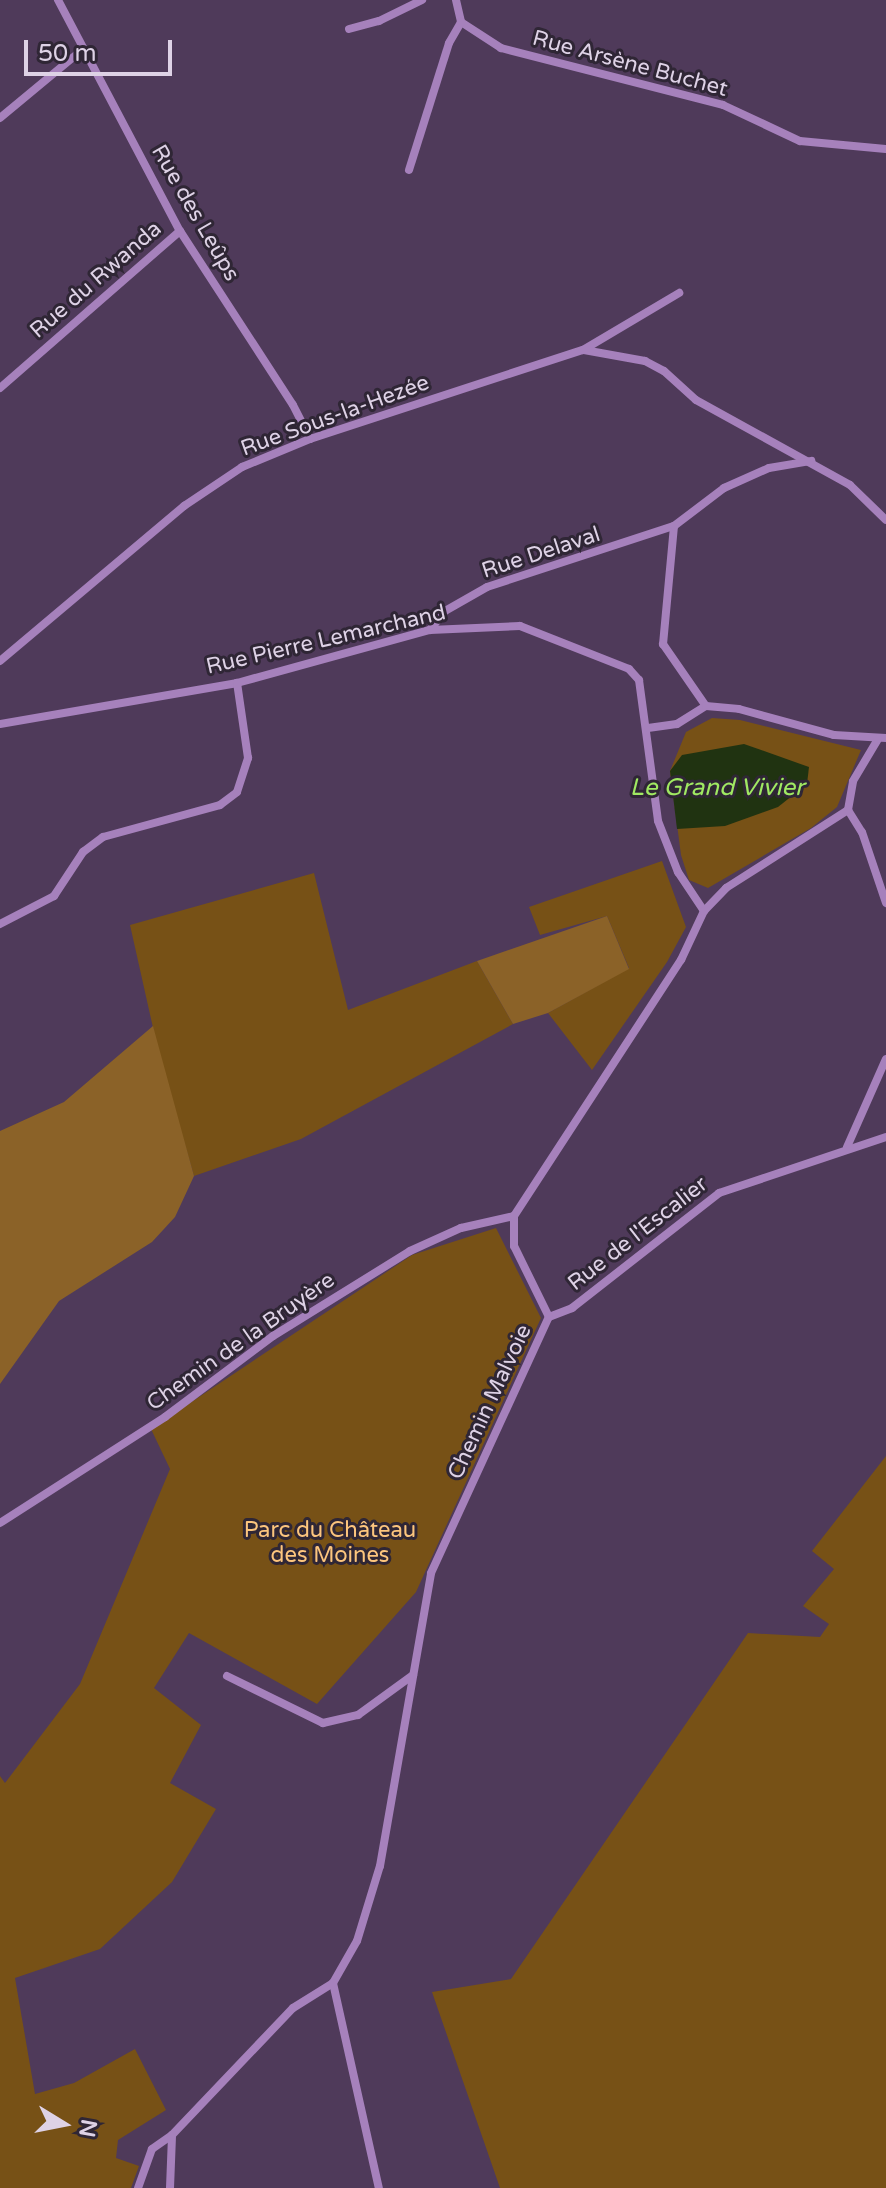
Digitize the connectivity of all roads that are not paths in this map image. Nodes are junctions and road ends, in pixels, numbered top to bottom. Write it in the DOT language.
graph roads {
  1 [pos="58,0"];
  2 [pos="422,0"];
  3 [pos="456,0"];
  4 [pos="461,22"];
  5 [pos="349,29"];
  6 [pos="83,49"];
  7 [pos="0,118"];
  8 [pos="886,149"];
  9 [pos="409,170"];
  10 [pos="180,231"];
  11 [pos="679,293"];
  12 [pos="583,350"];
  13 [pos="0,388"];
  14 [pos="310,439"];
  15 [pos="811,461"];
  16 [pos="886,520"];
  17 [pos="674,526"];
  18 [pos="430,630"];
  19 [pos="0,661"];
  20 [pos="237,683"];
  21 [pos="706,706"];
  22 [pos="0,724"];
  23 [pos="648,728"];
  24 [pos="882,738"];
  25 [pos="848,810"];
  26 [pos="886,903"];
  27 [pos="704,911"];
  28 [pos="0,924"];
  29 [pos="886,1059"];
  30 [pos="886,1137"];
  31 [pos="847,1147"];
  32 [pos="514,1216"];
  33 [pos="549,1317"];
  34 [pos="0,1523"];
  35 [pos="413,1675"];
  36 [pos="227,1676"];
  37 [pos="333,1983"];
  38 [pos="172,2135"];
  39 [pos="138,2188"];
  40 [pos="170,2188"];
  41 [pos="379,2188"];
  1 -- 6 [label="street, Rue des Leûps"];
  2 -- 5 [label="street"];
  3 -- 4 [label="street"];
  4 -- 8 [label="street, Rue Arsène Buchet"];
  4 -- 9 [label="street"];
  6 -- 7 [label="street"];
  6 -- 10 [label="street, Rue des Leûps"];
  10 -- 13 [label="street, Rue du Rwanda"];
  10 -- 14 [label="street, Rue des Leûps"];
  11 -- 12 [label="street, Rue Sous-la-Hezée"];
  12 -- 14 [label="street, Rue Sous-la-Hezée"];
  12 -- 15 [label="street"];
  14 -- 19 [label="street, Rue Sous-la-Hezée"];
  15 -- 16 [label="street"];
  15 -- 17 [label="street, Rue Delaval"];
  17 -- 18 [label="street, Rue Delaval"];
  17 -- 21 [label="street"];
  18 -- 20 [label="street, Rue Pierre Lemarchand"];
  18 -- 23 [label="street, Rue Pierre Lemarchand"];
  20 -- 22 [label="street, Rue Pierre Lemarchand"];
  20 -- 28 [label="street"];
  21 -- 23 [label="street"];
  21 -- 24 [label="street"];
  23 -- 27 [label="street, Rue Pierre Lemarchand"];
  24 -- 25 [label="street"];
  25 -- 26 [label="street"];
  25 -- 27 [label="street"];
  27 -- 32 [label="street"];
  29 -- 31 [label="street"];
  30 -- 31 [label="street, Rue de l'Escalier"];
  31 -- 33 [label="street, Rue de l'Escalier"];
  32 -- 33 [label="street, Chemin Malvoie"];
  32 -- 34 [label="street, Chemin de la Bruyère"];
  33 -- 35 [label="street, Chemin Malvoie"];
  35 -- 36 [label="street"];
  35 -- 37 [label="street, Chemin Malvoie"];
  37 -- 38 [label="street"];
  37 -- 41 [label="street"];
  38 -- 39 [label="street"];
  38 -- 40 [label="street"];
}
